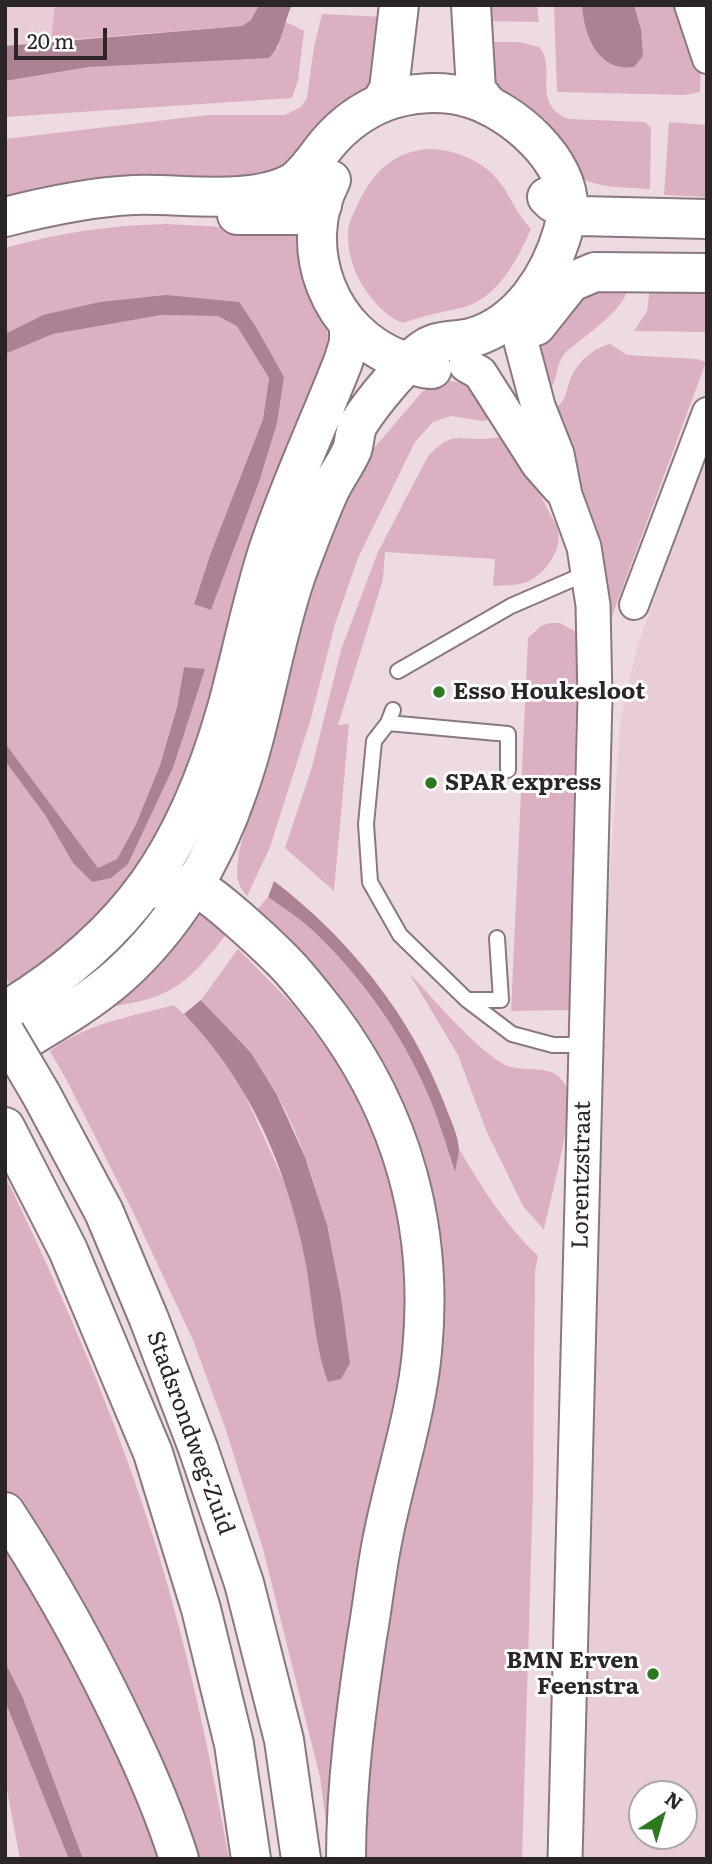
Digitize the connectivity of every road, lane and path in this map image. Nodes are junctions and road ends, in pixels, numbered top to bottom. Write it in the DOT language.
graph roads {
  1 [pos="399,5"];
  2 [pos="420,5"];
  3 [pos="471,5"];
  4 [pos="689,5"];
  5 [pos="707,59"];
  6 [pos="489,106"];
  7 [pos="397,107"];
  8 [pos="308,194"];
  9 [pos="565,195"];
  10 [pos="707,201"];
  11 [pos="5,217"];
  12 [pos="707,219"];
  13 [pos="707,273"];
  14 [pos="349,327"];
  15 [pos="516,330"];
  16 [pos="466,365"];
  17 [pos="418,366"];
  18 [pos="707,412"];
  19 [pos="565,495"];
  20 [pos="588,572"];
  21 [pos="634,604"];
  22 [pos="398,671"];
  23 [pos="508,770"];
  24 [pos="195,886"];
  25 [pos="143,891"];
  26 [pos="498,938"];
  27 [pos="467,1000"];
  28 [pos="5,1011"];
  29 [pos="5,1033"];
  30 [pos="585,1045"];
  31 [pos="5,1052"];
  32 [pos="5,1127"];
  33 [pos="5,1512"];
  34 [pos="179,1859"];
  35 [pos="251,1859"];
  36 [pos="301,1859"];
  37 [pos="346,1859"];
  38 [pos="565,1859"];
  1 -- 7 [label="main road"];
  2 -- 7 [label="main road"];
  3 -- 6 [label="main road"];
  4 -- 5 [label="street"];
  6 -- 7 [label="main road"];
  6 -- 9 [label="main road"];
  7 -- 8 [label="main road"];
  7 -- 9 [label="main road"];
  8 -- 11 [label="main road"];
  8 -- 14 [label="main road"];
  9 -- 10 [label="main road"];
  9 -- 12 [label="main road"];
  9 -- 15 [label="main road"];
  13 -- 15 [label="main road"];
  14 -- 17 [label="main road"];
  14 -- 25 [label="main road"];
  15 -- 16 [label="main road"];
  15 -- 17 [label="main road"];
  15 -- 19 [label="street, Lorentzstraat"];
  16 -- 17 [label="main road"];
  16 -- 19 [label="street, Lorentzstraat"];
  17 -- 24 [label="main road"];
  18 -- 21 [label="street"];
  19 -- 20 [label="street, Lorentzstraat"];
  20 -- 22 [label="lane"];
  20 -- 30 [label="street, Lorentzstraat"];
  23 -- 27 [label="lane"];
  24 -- 25 [label="main road"];
  24 -- 31 [label="main road"];
  24 -- 37 [label="main road"];
  25 -- 28 [label="main road"];
  26 -- 27 [label="lane"];
  27 -- 30 [label="lane"];
  29 -- 36 [label="main road, Stadsrondweg-Zuid, bridge"];
  30 -- 38 [label="street, Lorentzstraat"];
  32 -- 35 [label="main road, Stadsrondweg-Zuid"];
  33 -- 34 [label="main road"];
}
